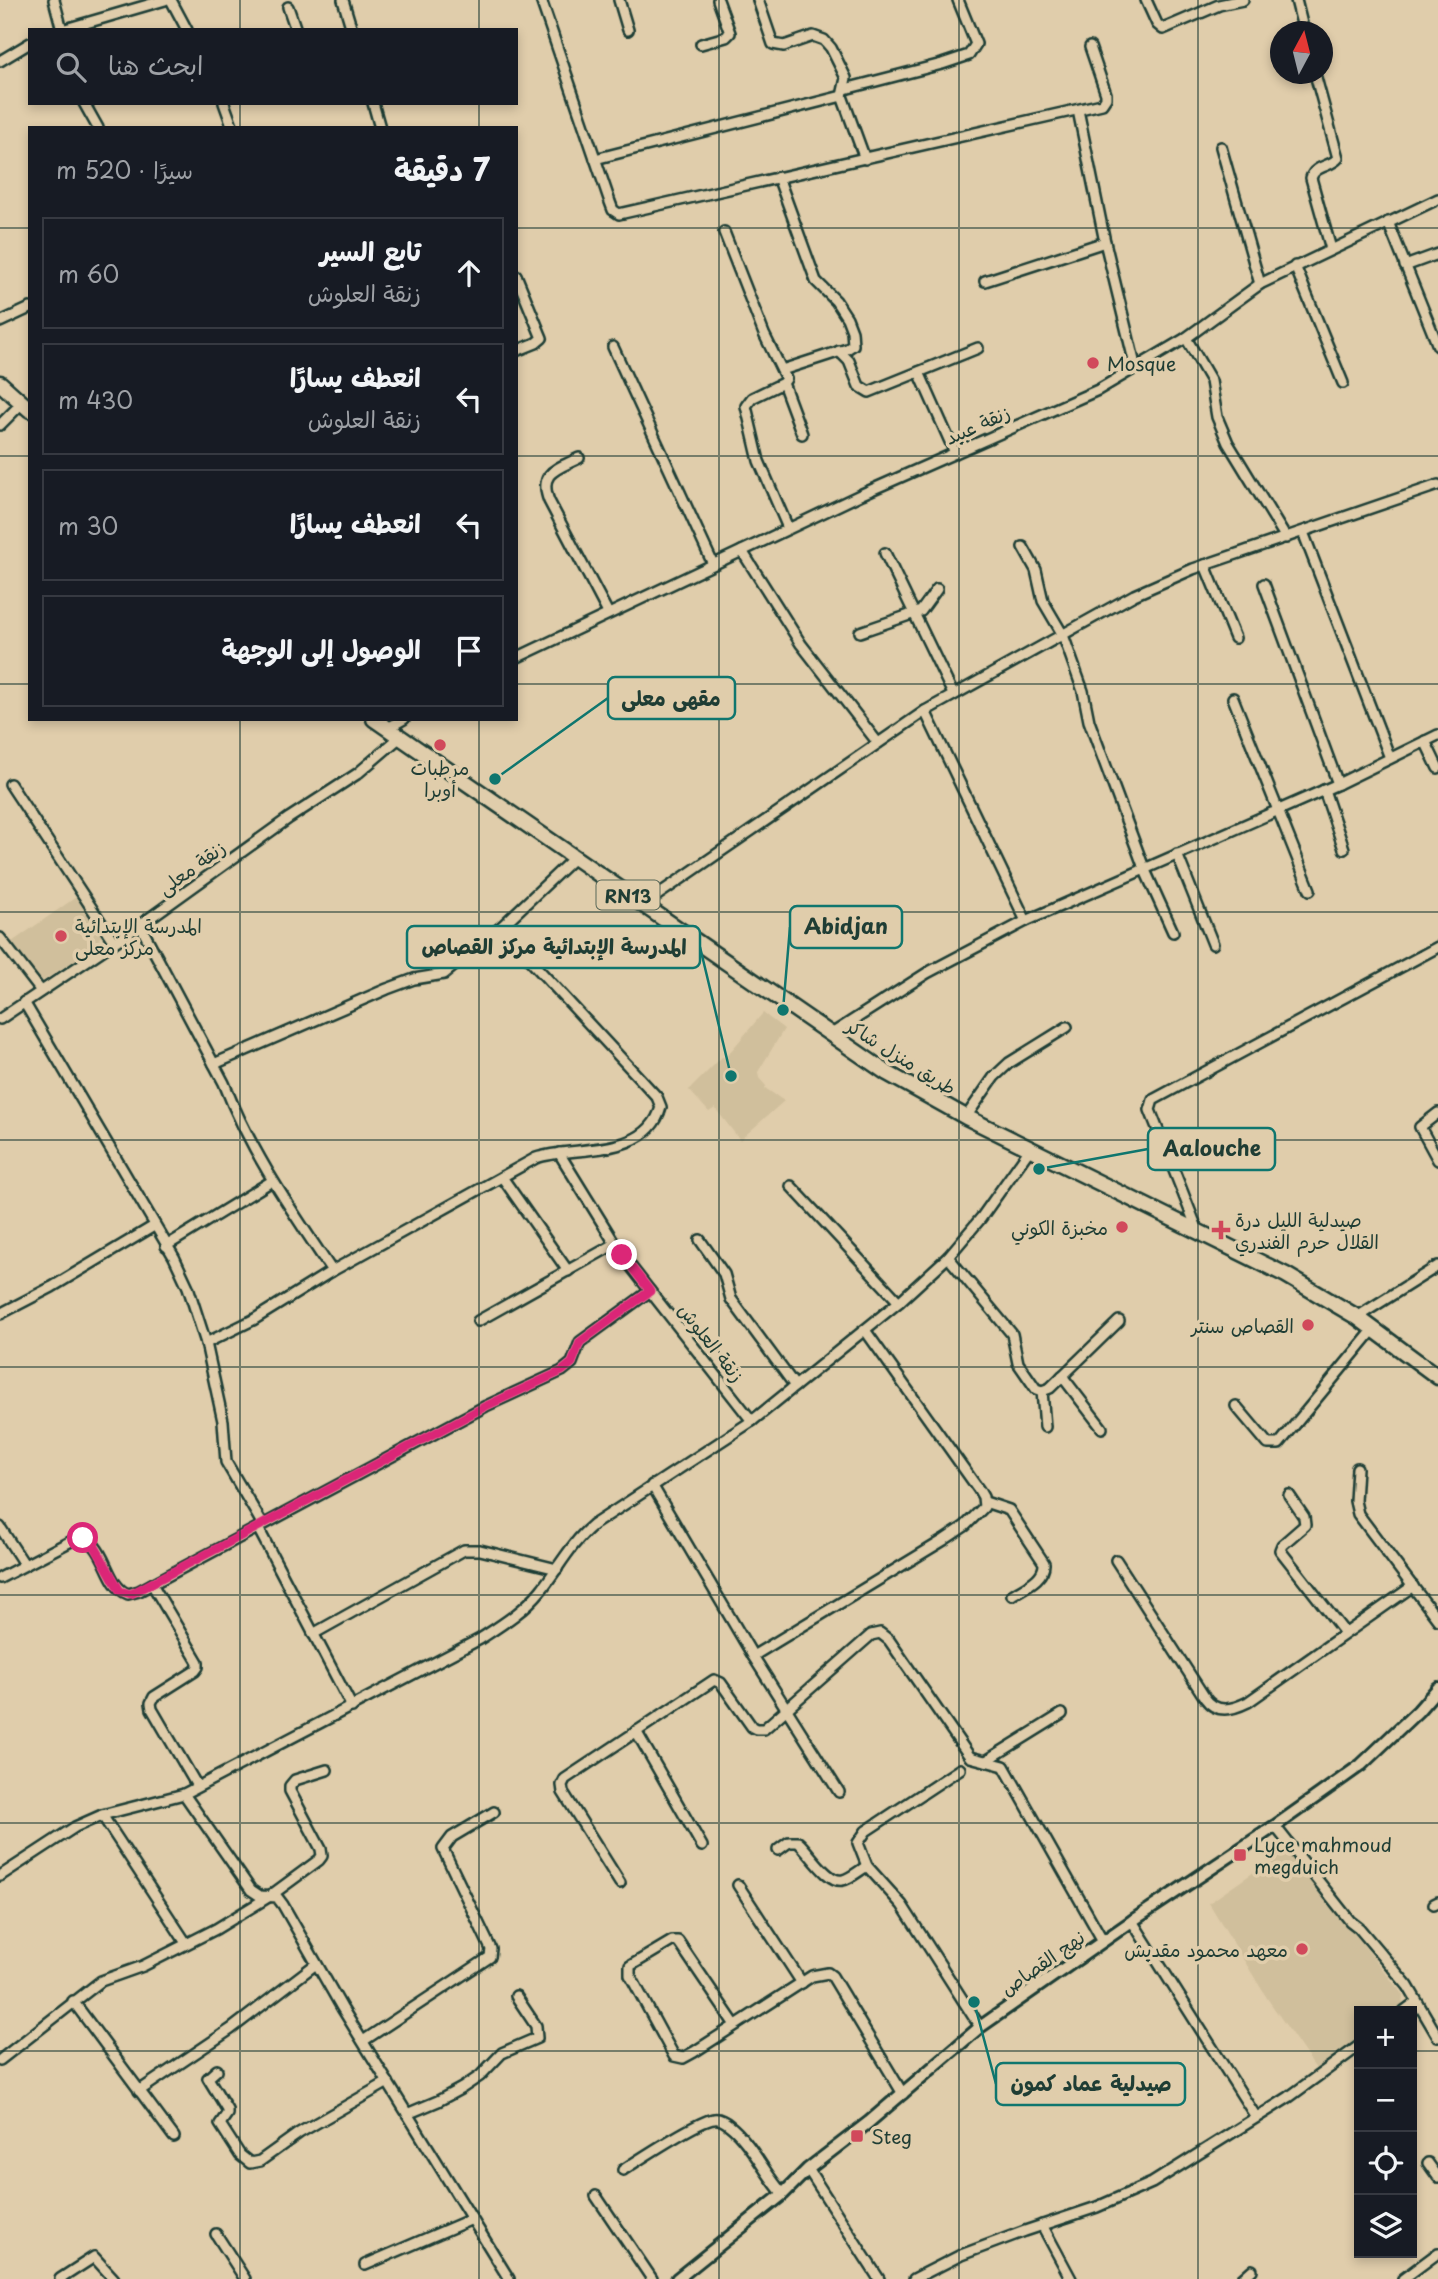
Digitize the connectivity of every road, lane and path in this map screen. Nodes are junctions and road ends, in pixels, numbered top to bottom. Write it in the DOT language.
graph roads {
  1 [pos="54,0"];
  2 [pos="165,0"];
  3 [pos="171,0"];
  4 [pos="343,0"];
  5 [pos="541,0"];
  6 [pos="619,0"];
  7 [pos="718,0"];
  8 [pos="758,0"];
  9 [pos="958,0"];
  10 [pos="1146,0"];
  11 [pos="1243,0"];
  12 [pos="1296,0"];
  13 [pos="1218,3"];
  14 [pos="288,7"];
  15 [pos="1301,21"];
  16 [pos="62,28"];
  17 [pos="186,28"];
  18 [pos="295,28"];
  19 [pos="351,28"];
  20 [pos="628,30"];
  21 [pos="28,44"];
  22 [pos="701,44"];
  23 [pos="1090,47"];
  24 [pos="0,61"];
  25 [pos="1318,84"];
  26 [pos="844,93"];
  27 [pos="85,105"];
  28 [pos="225,105"];
  29 [pos="374,105"];
  30 [pos="1078,110"];
  31 [pos="96,126"];
  32 [pos="232,126"];
  33 [pos="379,126"];
  34 [pos="1221,147"];
  35 [pos="595,159"];
  36 [pos="865,159"];
  37 [pos="778,177"];
  38 [pos="1438,199"];
  39 [pos="1388,222"];
  40 [pos="724,232"];
  41 [pos="1105,242"];
  42 [pos="1331,249"];
  43 [pos="1438,254"];
  44 [pos="1295,266"];
  45 [pos="1405,266"];
  46 [pos="518,280"];
  47 [pos="985,281"];
  48 [pos="1260,284"];
  49 [pos="28,308"];
  50 [pos="0,322"];
  51 [pos="1186,338"];
  52 [pos="1438,346"];
  53 [pos="613,347"];
  54 [pos="978,348"];
  55 [pos="518,350"];
  56 [pos="839,351"];
  57 [pos="1136,369"];
  58 [pos="782,370"];
  59 [pos="919,372"];
  60 [pos="0,383"];
  61 [pos="783,383"];
  62 [pos="1343,383"];
  63 [pos="26,406"];
  64 [pos="0,425"];
  65 [pos="802,434"];
  66 [pos="954,453"];
  67 [pos="579,458"];
  68 [pos="1438,485"];
  69 [pos="789,528"];
  70 [pos="1303,532"];
  71 [pos="1286,538"];
  72 [pos="1023,547"];
  73 [pos="742,551"];
  74 [pos="885,553"];
  75 [pos="713,564"];
  76 [pos="1205,565"];
  77 [pos="1264,584"];
  78 [pos="937,589"];
  79 [pos="608,613"];
  80 [pos="915,615"];
  81 [pos="860,632"];
  82 [pos="1063,635"];
  83 [pos="1235,638"];
  84 [pos="518,657"];
  85 [pos="953,694"];
  86 [pos="1233,698"];
  87 [pos="925,711"];
  88 [pos="376,721"];
  89 [pos="400,721"];
  90 [pos="386,729"];
  91 [pos="1438,735"];
  92 [pos="399,738"];
  93 [pos="1425,741"];
  94 [pos="878,743"];
  95 [pos="1390,758"];
  96 [pos="1438,768"];
  97 [pos="10,784"];
  98 [pos="1338,784"];
  99 [pos="1324,790"];
  100 [pos="1277,810"];
  101 [pos="1344,849"];
  102 [pos="1177,854"];
  103 [pos="575,857"];
  104 [pos="1144,868"];
  105 [pos="1310,890"];
  106 [pos="643,905"];
  107 [pos="1027,921"];
  108 [pos="140,925"];
  109 [pos="500,928"];
  110 [pos="1173,932"];
  111 [pos="0,939"];
  112 [pos="114,942"];
  113 [pos="1213,944"];
  114 [pos="1438,947"];
  115 [pos="41,991"];
  116 [pos="24,1002"];
  117 [pos="0,1019"];
  118 [pos="1067,1027"];
  119 [pos="830,1035"];
  120 [pos="214,1064"];
  121 [pos="1438,1113"];
  122 [pos="966,1117"];
  123 [pos="1030,1149"];
  124 [pos="559,1153"];
  125 [pos="1438,1160"];
  126 [pos="502,1177"];
  127 [pos="272,1181"];
  128 [pos="791,1186"];
  129 [pos="153,1226"];
  130 [pos="1198,1231"];
  131 [pos="700,1240"];
  132 [pos="615,1244"];
  133 [pos="166,1246"];
  134 [pos="948,1257"];
  135 [pos="1438,1266"];
  136 [pos="331,1271"];
  137 [pos="568,1271"];
  138 [pos="650,1291"];
  139 [pos="899,1303"];
  140 [pos="0,1314"];
  141 [pos="1357,1317"];
  142 [pos="478,1321"];
  143 [pos="1119,1321"];
  144 [pos="1374,1329"];
  145 [pos="865,1330"];
  146 [pos="206,1343"];
  147 [pos="1062,1376"];
  148 [pos="1438,1377"];
  149 [pos="795,1386"];
  150 [pos="1042,1391"];
  151 [pos="1236,1406"];
  152 [pos="752,1421"];
  153 [pos="1045,1427"];
  154 [pos="1102,1429"];
  155 [pos="1357,1468"];
  156 [pos="652,1485"];
  157 [pos="1289,1495"];
  158 [pos="985,1502"];
  159 [pos="0,1527"];
  160 [pos="260,1527"];
  161 [pos="1116,1560"];
  162 [pos="24,1564"];
  163 [pos="557,1569"];
  164 [pos="0,1578"];
  165 [pos="152,1584"];
  166 [pos="1413,1586"];
  167 [pos="1012,1594"];
  168 [pos="1438,1620"];
  169 [pos="1345,1633"];
  170 [pos="313,1634"];
  171 [pos="753,1656"];
  172 [pos="1438,1688"];
  173 [pos="352,1707"];
  174 [pos="786,1710"];
  175 [pos="1062,1714"];
  176 [pos="636,1731"];
  177 [pos="986,1761"];
  178 [pos="960,1769"];
  179 [pos="327,1770"];
  180 [pos="197,1786"];
  181 [pos="839,1792"];
  182 [pos="184,1794"];
  183 [pos="495,1812"];
  184 [pos="102,1815"];
  185 [pos="1275,1826"];
  186 [pos="702,1846"];
  187 [pos="778,1850"];
  188 [pos="867,1866"];
  189 [pos="0,1876"];
  190 [pos="620,1882"];
  191 [pos="738,1885"];
  192 [pos="270,1895"];
  193 [pos="1132,1921"];
  194 [pos="1103,1941"];
  195 [pos="186,1944"];
  196 [pos="316,1964"];
  197 [pos="802,1983"];
  198 [pos="516,1996"];
  199 [pos="73,2001"];
  200 [pos="1416,2002"];
  201 [pos="1411,2006"];
  202 [pos="735,2025"];
  203 [pos="980,2027"];
  204 [pos="1438,2037"];
  205 [pos="363,2041"];
  206 [pos="1354,2050"];
  207 [pos="0,2060"];
  208 [pos="216,2070"];
  209 [pos="388,2082"];
  210 [pos="139,2091"];
  211 [pos="903,2094"];
  212 [pos="407,2114"];
  213 [pos="1256,2117"];
  214 [pos="174,2137"];
  215 [pos="1428,2163"];
  216 [pos="623,2169"];
  217 [pos="808,2169"];
  218 [pos="1438,2177"];
  219 [pos="783,2194"];
  220 [pos="596,2196"];
  221 [pos="472,2219"];
  222 [pos="1042,2225"];
  223 [pos="216,2234"];
  224 [pos="1438,2253"];
  225 [pos="365,2265"];
  226 [pos="1252,2270"];
  227 [pos="60,2279"];
  228 [pos="114,2279"];
  229 [pos="245,2279"];
  230 [pos="509,2279"];
  231 [pos="652,2279"];
  232 [pos="677,2279"];
  233 [pos="879,2279"];
  234 [pos="914,2279"];
  235 [pos="1070,2279"];
  236 [pos="1242,2279"];
  237 [pos="1403,2279"];
  1 -- 16 [label="street"];
  2 -- 16 [label="street"];
  3 -- 17 [label="street"];
  4 -- 19 [label="street"];
  5 -- 35 [label="street"];
  6 -- 20 [label="street"];
  7 -- 22 [label="street"];
  8 -- 26 [label="street"];
  9 -- 26 [label="street"];
  10 -- 13 [label="street"];
  11 -- 13 [label="street"];
  12 -- 15 [label="street"];
  14 -- 18 [label="street"];
  21 -- 24 [label="street"];
  23 -- 30 [label="street"];
  25 -- 42 [label="street"];
  26 -- 35 [label="street"];
  26 -- 36 [label="street"];
  27 -- 31 [label="street"];
  28 -- 32 [label="street"];
  29 -- 33 [label="street"];
  30 -- 36 [label="street"];
  30 -- 41 [label="street"];
  34 -- 48 [label="street"];
  35 -- 37 [label="street"];
  36 -- 37 [label="street"];
  37 -- 56 [label="street"];
  38 -- 39 [label="street, زنقة عبيد"];
  39 -- 42 [label="street, زنقة عبيد"];
  39 -- 45 [label="street"];
  40 -- 58 [label="street"];
  41 -- 47 [label="street"];
  41 -- 57 [label="street"];
  42 -- 44 [label="street, زنقة عبيد"];
  43 -- 45 [label="street"];
  44 -- 48 [label="street, زنقة عبيد"];
  44 -- 62 [label="street"];
  45 -- 52 [label="street"];
  46 -- 55 [label="street"];
  48 -- 51 [label="street, زنقة عبيد"];
  49 -- 50 [label="street"];
  51 -- 57 [label="street, زنقة عبيد"];
  51 -- 71 [label="street"];
  53 -- 75 [label="street"];
  54 -- 59 [label="street"];
  56 -- 58 [label="street"];
  56 -- 59 [label="street"];
  57 -- 66 [label="street, زنقة عبيد"];
  58 -- 61 [label="street"];
  59 -- 66 [label="street"];
  60 -- 63 [label="main road"];
  61 -- 65 [label="street"];
  61 -- 69 [label="street"];
  63 -- 64 [label="street"];
  66 -- 69 [label="street, زنقة عبيد"];
  67 -- 79 [label="street"];
  68 -- 70 [label="street"];
  69 -- 73 [label="street, زنقة عبيد"];
  70 -- 71 [label="street"];
  70 -- 95 [label="street"];
  71 -- 76 [label="street"];
  72 -- 82 [label="street"];
  73 -- 75 [label="street, زنقة عبيد"];
  73 -- 94 [label="street"];
  74 -- 80 [label="street"];
  75 -- 79 [label="street, زنقة عبيد"];
  76 -- 82 [label="street"];
  76 -- 83 [label="street"];
  77 -- 98 [label="street"];
  78 -- 80 [label="street"];
  79 -- 84 [label="street, زنقة عبيد"];
  80 -- 81 [label="street"];
  80 -- 85 [label="street"];
  82 -- 85 [label="street"];
  82 -- 104 [label="street"];
  85 -- 87 [label="street"];
  86 -- 100 [label="street"];
  87 -- 94 [label="street"];
  87 -- 107 [label="street"];
  88 -- 90 [label="main road, طريق منزل شاكر / RN13"];
  89 -- 90 [label="street"];
  90 -- 92 [label="main road, طريق منزل شاكر / RN13"];
  91 -- 93 [label="street"];
  92 -- 103 [label="main road, طريق منزل شاكر / RN13"];
  92 -- 108 [label="street, زنقة معلى"];
  93 -- 95 [label="street"];
  93 -- 96 [label="street"];
  94 -- 106 [label="street"];
  95 -- 98 [label="street"];
  97 -- 112 [label="street"];
  98 -- 99 [label="street"];
  99 -- 100 [label="street"];
  99 -- 101 [label="street"];
  100 -- 102 [label="street"];
  100 -- 105 [label="street"];
  102 -- 104 [label="street"];
  102 -- 113 [label="street"];
  103 -- 106 [label="main road, طريق منزل شاكر / RN13"];
  103 -- 109 [label="street"];
  104 -- 107 [label="street"];
  104 -- 110 [label="street"];
  106 -- 119 [label="main road, طريق منزل شاكر / RN13"];
  107 -- 119 [label="street"];
  108 -- 112 [label="street, زنقة معلى"];
  108 -- 120 [label="street"];
  109 -- 120 [label="street"];
  109 -- 124 [label="street"];
  111 -- 115 [label="street"];
  112 -- 115 [label="street, زنقة معلى"];
  114 -- 130 [label="street"];
  115 -- 116 [label="street, زنقة معلى"];
  116 -- 117 [label="street, زنقة معلى"];
  116 -- 129 [label="street"];
  118 -- 122 [label="street"];
  119 -- 122 [label="main road, طريق منزل شاكر / RN13"];
  120 -- 127 [label="street"];
  121 -- 125 [label="street"];
  122 -- 123 [label="main road, طريق منزل شاكر / RN13"];
  123 -- 130 [label="main road, طريق منزل شاكر / RN13"];
  123 -- 134 [label="street"];
  124 -- 126 [label="street"];
  124 -- 132 [label="street, زنقة العلوش"];
  126 -- 136 [label="street"];
  126 -- 137 [label="street"];
  127 -- 133 [label="street"];
  127 -- 136 [label="street"];
  128 -- 139 [label="street"];
  129 -- 133 [label="street"];
  129 -- 140 [label="street"];
  130 -- 141 [label="main road, طريق منزل شاكر / RN13"];
  131 -- 149 [label="street"];
  132 -- 137 [label="street"];
  132 -- 138 [label="street, زنقة العلوش"];
  133 -- 146 [label="street"];
  134 -- 139 [label="street"];
  134 -- 150 [label="street"];
  135 -- 141 [label="street"];
  136 -- 146 [label="street"];
  137 -- 142 [label="street"];
  138 -- 152 [label="street, زنقة العلوش"];
  138 -- 160 [label="street"];
  139 -- 145 [label="street"];
  141 -- 144 [label="main road, طريق منزل شاكر / RN13"];
  143 -- 147 [label="street"];
  144 -- 148 [label="main road, طريق منزل شاكر / RN13"];
  144 -- 151 [label="street"];
  145 -- 149 [label="street"];
  145 -- 158 [label="street"];
  146 -- 160 [label="street"];
  147 -- 150 [label="street"];
  147 -- 154 [label="street"];
  149 -- 152 [label="street"];
  150 -- 153 [label="street"];
  152 -- 156 [label="street"];
  155 -- 166 [label="street"];
  156 -- 163 [label="street"];
  156 -- 171 [label="street"];
  157 -- 169 [label="street"];
  158 -- 167 [label="street"];
  158 -- 171 [label="street"];
  159 -- 162 [label="street"];
  160 -- 165 [label="street"];
  160 -- 170 [label="street"];
  161 -- 169 [label="street"];
  162 -- 164 [label="street"];
  162 -- 165 [label="street"];
  163 -- 170 [label="street"];
  163 -- 173 [label="street"];
  165 -- 180 [label="street"];
  166 -- 168 [label="street"];
  166 -- 169 [label="street"];
  170 -- 173 [label="street"];
  171 -- 174 [label="street"];
  172 -- 185 [label="street, نهج القصاص"];
  173 -- 180 [label="street"];
  174 -- 176 [label="street"];
  174 -- 177 [label="street"];
  174 -- 181 [label="street"];
  175 -- 177 [label="street"];
  176 -- 186 [label="street"];
  176 -- 190 [label="street"];
  177 -- 194 [label="street"];
  178 -- 188 [label="street"];
  179 -- 192 [label="street"];
  180 -- 182 [label="street"];
  182 -- 184 [label="street"];
  182 -- 192 [label="street"];
  183 -- 205 [label="street"];
  184 -- 189 [label="street"];
  184 -- 195 [label="street"];
  185 -- 193 [label="street, نهج القصاص"];
  185 -- 200 [label="street"];
  187 -- 188 [label="street"];
  188 -- 203 [label="street"];
  191 -- 197 [label="street"];
  192 -- 195 [label="street"];
  192 -- 196 [label="street"];
  193 -- 194 [label="street, نهج القصاص"];
  193 -- 213 [label="street"];
  194 -- 203 [label="street, نهج القصاص"];
  195 -- 199 [label="street"];
  196 -- 205 [label="street"];
  196 -- 210 [label="street"];
  197 -- 202 [label="street"];
  197 -- 211 [label="street"];
  198 -- 212 [label="street"];
  199 -- 207 [label="street"];
  199 -- 210 [label="street"];
  200 -- 201 [label="street"];
  200 -- 204 [label="street"];
  202 -- 202 [label="street"];
  203 -- 211 [label="street, نهج القصاص"];
  205 -- 209 [label="street"];
  206 -- 213 [label="street"];
  208 -- 209 [label="street"];
  209 -- 212 [label="street"];
  210 -- 214 [label="street"];
  211 -- 217 [label="street, نهج القصاص"];
  212 -- 221 [label="street"];
  213 -- 222 [label="street"];
  215 -- 218 [label="street"];
  216 -- 219 [label="street"];
  217 -- 219 [label="street, نهج القصاص"];
  217 -- 233 [label="street"];
  219 -- 232 [label="street, نهج القصاص"];
  220 -- 231 [label="street"];
  221 -- 225 [label="street"];
  221 -- 230 [label="street"];
  222 -- 234 [label="street"];
  222 -- 235 [label="street"];
  223 -- 229 [label="street"];
  224 -- 237 [label="street"];
  226 -- 236 [label="street"];
  227 -- 228 [label="street"];
}
